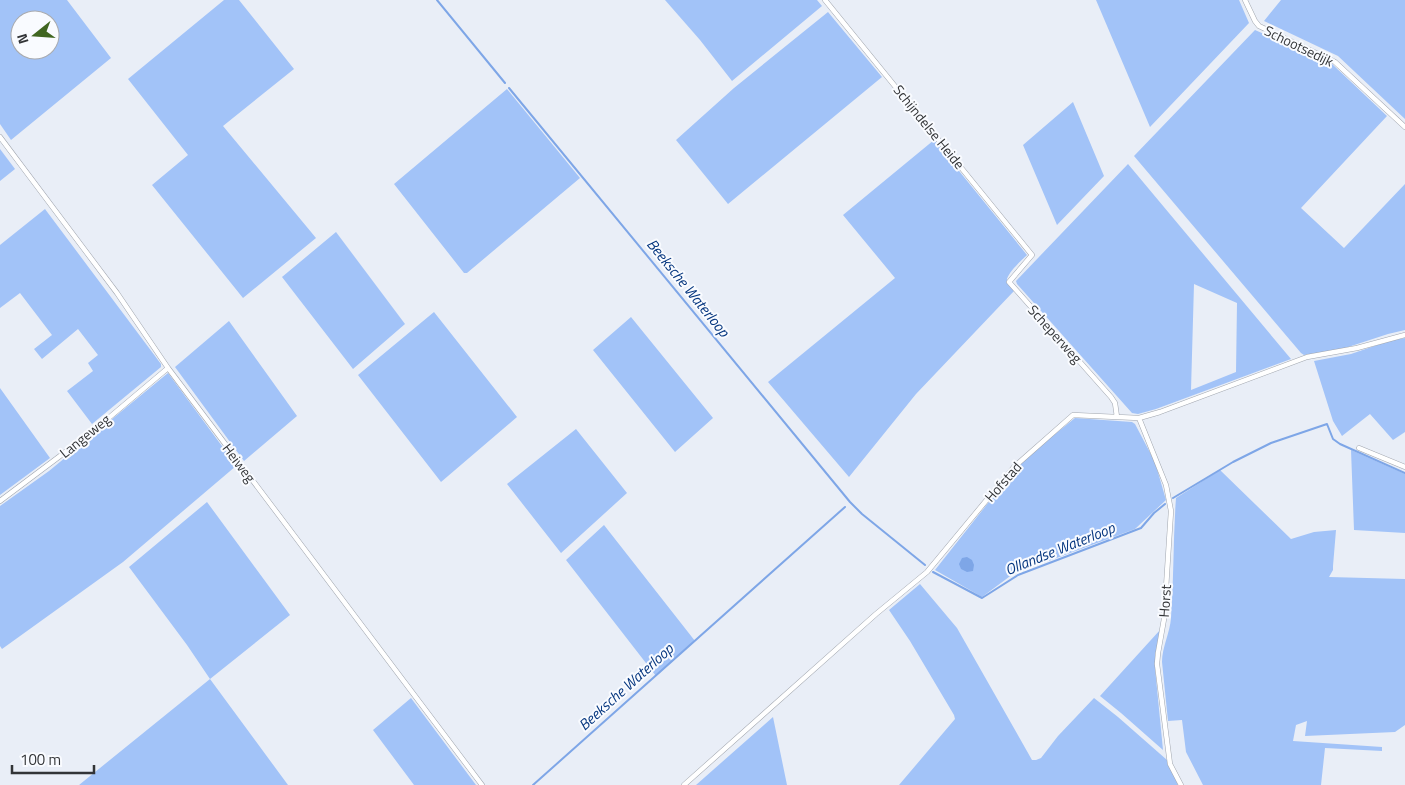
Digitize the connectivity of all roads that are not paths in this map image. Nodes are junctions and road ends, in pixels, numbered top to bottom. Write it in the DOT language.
graph roads {
  1 [pos="825,0"];
  2 [pos="1245,0"];
  3 [pos="1405,127"];
  4 [pos="0,137"];
  5 [pos="1032,255"];
  6 [pos="1405,335"];
  7 [pos="168,368"];
  8 [pos="1117,417"];
  9 [pos="1139,418"];
  10 [pos="1359,448"];
  11 [pos="1405,468"];
  12 [pos="0,501"];
  13 [pos="482,785"];
  14 [pos="684,785"];
  15 [pos="1181,785"];
  1 -- 5 [label="street, Schijndelse Heide"];
  2 -- 3 [label="street, Schootsedijk"];
  4 -- 7 [label="street, Heiweg"];
  5 -- 8 [label="street, Scheperweg"];
  6 -- 9 [label="street, Hofstad"];
  7 -- 12 [label="street, Langeweg"];
  7 -- 13 [label="street, Heiweg"];
  8 -- 9 [label="street, Hofstad"];
  8 -- 14 [label="street, Hofstad"];
  9 -- 15 [label="street, Horst"];
  10 -- 11 [label="street"];
}
